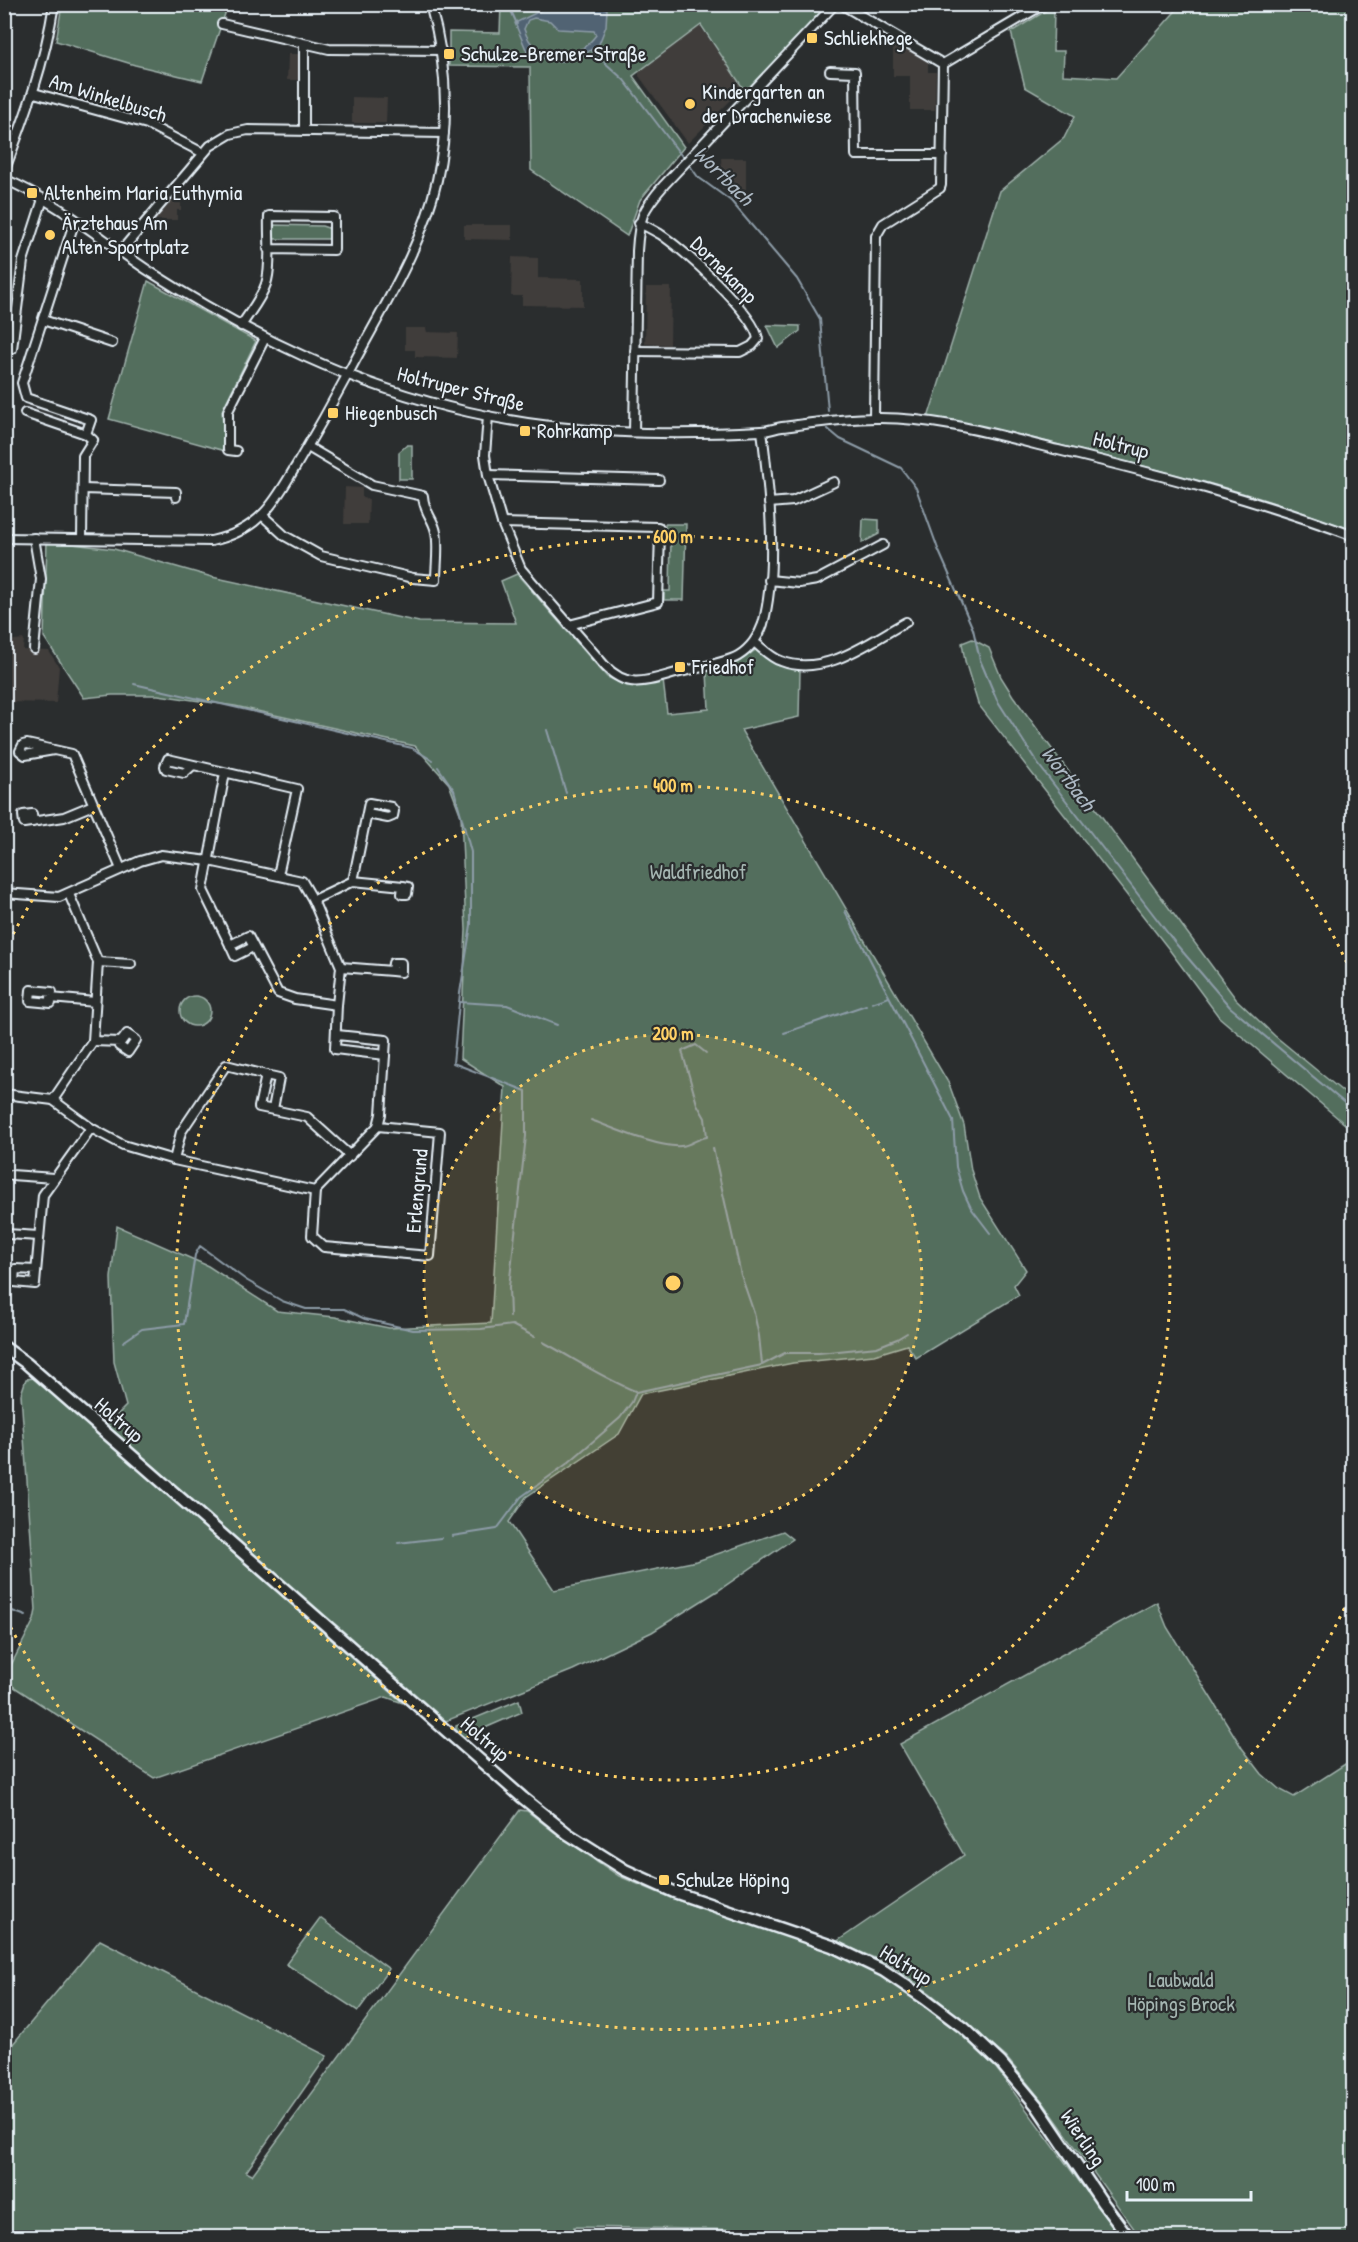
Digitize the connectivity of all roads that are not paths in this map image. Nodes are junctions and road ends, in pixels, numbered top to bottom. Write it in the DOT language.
graph roads {
  1 [pos="54,4"];
  2 [pos="430,4"];
  3 [pos="835,4"];
  4 [pos="841,4"];
  5 [pos="1044,4"];
  6 [pos="222,24"];
  7 [pos="304,45"];
  8 [pos="441,50"];
  9 [pos="944,64"];
  10 [pos="830,71"];
  11 [pos="33,93"];
  12 [pos="304,131"];
  13 [pos="444,133"];
  14 [pos="203,153"];
  15 [pos="942,155"];
  16 [pos="4,172"];
  17 [pos="4,179"];
  18 [pos="43,199"];
  19 [pos="75,220"];
  20 [pos="639,222"];
  21 [pos="268,249"];
  22 [pos="121,251"];
  23 [pos="43,320"];
  24 [pos="241,326"];
  25 [pos="265,338"];
  26 [pos="112,343"];
  27 [pos="12,350"];
  28 [pos="635,351"];
  29 [pos="347,376"];
  30 [pos="25,413"];
  31 [pos="488,416"];
  32 [pos="874,417"];
  33 [pos="762,431"];
  34 [pos="634,432"];
  35 [pos="86,434"];
  36 [pos="308,447"];
  37 [pos="236,451"];
  38 [pos="488,475"];
  39 [pos="659,480"];
  40 [pos="834,482"];
  41 [pos="83,489"];
  42 [pos="176,497"];
  43 [pos="769,503"];
  44 [pos="262,515"];
  45 [pos="502,523"];
  46 [pos="1353,536"];
  47 [pos="4,538"];
  48 [pos="34,538"];
  49 [pos="82,539"];
  50 [pos="884,545"];
  51 [pos="769,580"];
  52 [pos="906,622"];
  53 [pos="569,625"];
  54 [pos="754,642"];
  55 [pos="34,649"];
  56 [pos="54,750"];
  57 [pos="192,765"];
  58 [pos="225,773"];
  59 [pos="93,805"];
  60 [pos="367,814"];
  61 [pos="33,822"];
  62 [pos="209,861"];
  63 [pos="121,869"];
  64 [pos="278,875"];
  65 [pos="353,881"];
  66 [pos="403,886"];
  67 [pos="4,893"];
  68 [pos="69,894"];
  69 [pos="313,900"];
  70 [pos="230,945"];
  71 [pos="254,947"];
  72 [pos="98,962"];
  73 [pos="131,964"];
  74 [pos="341,967"];
  75 [pos="392,971"];
  76 [pos="51,998"];
  77 [pos="95,1002"];
  78 [pos="337,1005"];
  79 [pos="337,1035"];
  80 [pos="93,1041"];
  81 [pos="121,1042"];
  82 [pos="385,1054"];
  83 [pos="266,1075"];
  84 [pos="4,1094"];
  85 [pos="53,1100"];
  86 [pos="273,1109"];
  87 [pos="378,1126"];
  88 [pos="91,1128"];
  89 [pos="350,1156"];
  90 [pos="174,1160"];
  91 [pos="11,1174"];
  92 [pos="54,1178"];
  93 [pos="315,1191"];
  94 [pos="7,1234"];
  95 [pos="39,1236"];
  96 [pos="36,1270"];
  97 [pos="4,1347"];
  98 [pos="1001,2063"];
  99 [pos="1129,2238"];
  1 -- 11 [label="street, Am Winkelbusch"];
  2 -- 8 [label="street"];
  3 -- 20 [label="street"];
  4 -- 9 [label="street"];
  5 -- 9 [label="street"];
  6 -- 7 [label="street"];
  7 -- 8 [label="street"];
  7 -- 12 [label="street"];
  8 -- 13 [label="street"];
  9 -- 15 [label="street"];
  10 -- 15 [label="street"];
  11 -- 14 [label="street, Am Winkelbusch"];
  11 -- 16 [label="street, Am Winkelbusch"];
  12 -- 13 [label="street"];
  12 -- 14 [label="street"];
  13 -- 29 [label="street"];
  14 -- 22 [label="street"];
  15 -- 32 [label="street"];
  17 -- 18 [label="street, Holtruper Straße"];
  18 -- 19 [label="street, Holtruper Straße"];
  18 -- 27 [label="street"];
  19 -- 22 [label="street, Holtruper Straße"];
  19 -- 23 [label="street"];
  20 -- 28 [label="street"];
  20 -- 28 [label="street, Dornekamp"];
  21 -- 21 [label="street"];
  21 -- 24 [label="street"];
  22 -- 24 [label="street, Holtruper Straße"];
  23 -- 26 [label="street"];
  23 -- 35 [label="street"];
  24 -- 25 [label="street, Holtruper Straße"];
  25 -- 29 [label="street, Holtruper Straße"];
  25 -- 37 [label="street"];
  28 -- 34 [label="street"];
  29 -- 31 [label="street, Holtruper Straße"];
  29 -- 36 [label="street"];
  30 -- 35 [label="street"];
  31 -- 34 [label="street, Holtruper Straße"];
  31 -- 38 [label="street"];
  32 -- 33 [label="street, Holtruper Straße"];
  32 -- 46 [label="street, Holtrup"];
  33 -- 34 [label="street, Holtruper Straße"];
  33 -- 43 [label="street"];
  35 -- 41 [label="street"];
  36 -- 44 [label="street"];
  36 -- 44 [label="street"];
  38 -- 39 [label="street"];
  38 -- 45 [label="street"];
  40 -- 43 [label="street"];
  41 -- 42 [label="street"];
  41 -- 49 [label="street"];
  43 -- 51 [label="street"];
  44 -- 49 [label="street"];
  45 -- 53 [label="street"];
  45 -- 53 [label="street"];
  47 -- 48 [label="street"];
  48 -- 49 [label="street"];
  48 -- 55 [label="street"];
  50 -- 51 [label="street"];
  51 -- 54 [label="street"];
  52 -- 54 [label="street"];
  53 -- 54 [label="street"];
  56 -- 59 [label="street"];
  57 -- 58 [label="street"];
  58 -- 62 [label="street"];
  58 -- 64 [label="street"];
  59 -- 61 [label="street"];
  59 -- 63 [label="street"];
  60 -- 65 [label="street"];
  62 -- 63 [label="street"];
  62 -- 64 [label="street"];
  62 -- 70 [label="street"];
  63 -- 68 [label="street"];
  64 -- 69 [label="street"];
  65 -- 66 [label="street"];
  65 -- 69 [label="street"];
  67 -- 68 [label="street"];
  68 -- 72 [label="street"];
  69 -- 74 [label="street"];
  70 -- 71 [label="street"];
  70 -- 71 [label="street"];
  71 -- 78 [label="street"];
  72 -- 73 [label="street"];
  72 -- 77 [label="street"];
  74 -- 75 [label="street"];
  74 -- 78 [label="street"];
  76 -- 77 [label="street"];
  77 -- 80 [label="street"];
  78 -- 79 [label="street"];
  79 -- 82 [label="street"];
  79 -- 82 [label="street"];
  80 -- 81 [label="street"];
  80 -- 85 [label="street"];
  82 -- 87 [label="street"];
  83 -- 86 [label="street"];
  83 -- 86 [label="street"];
  83 -- 90 [label="street"];
  84 -- 85 [label="street"];
  85 -- 88 [label="street"];
  86 -- 89 [label="street"];
  87 -- 89 [label="street"];
  87 -- 93 [label="street, Erlengrund"];
  88 -- 90 [label="street"];
  88 -- 92 [label="street"];
  89 -- 93 [label="street"];
  90 -- 93 [label="street"];
  91 -- 92 [label="street"];
  92 -- 95 [label="street"];
  94 -- 95 [label="street"];
  95 -- 96 [label="street"];
  97 -- 98 [label="main road, Holtrup"];
  98 -- 99 [label="main road, Wierling"];
}
